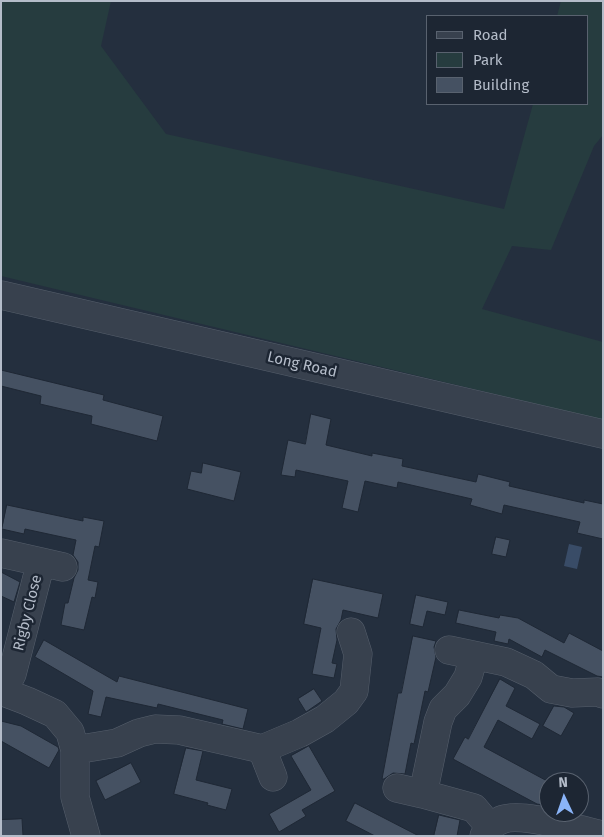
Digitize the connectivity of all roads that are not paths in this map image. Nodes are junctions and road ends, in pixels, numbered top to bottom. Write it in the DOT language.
graph roads {
  1 [pos="1,296"];
  2 [pos="603,434"];
  3 [pos="1,553"];
  4 [pos="351,632"];
  5 [pos="2,691"];
  6 [pos="603,694"];
  7 [pos="262,749"];
  8 [pos="75,750"];
  9 [pos="273,777"];
  10 [pos="487,832"];
  11 [pos="603,835"];
  12 [pos="86,836"];
  1 -- 2 [label="street, Long Road"];
  3 -- 5 [label="street, Rigby Close"];
  4 -- 7 [label="street"];
  5 -- 8 [label="street"];
  6 -- 10 [label="street"];
  7 -- 8 [label="street"];
  7 -- 9 [label="street"];
  8 -- 12 [label="street"];
  10 -- 11 [label="street"];
}
